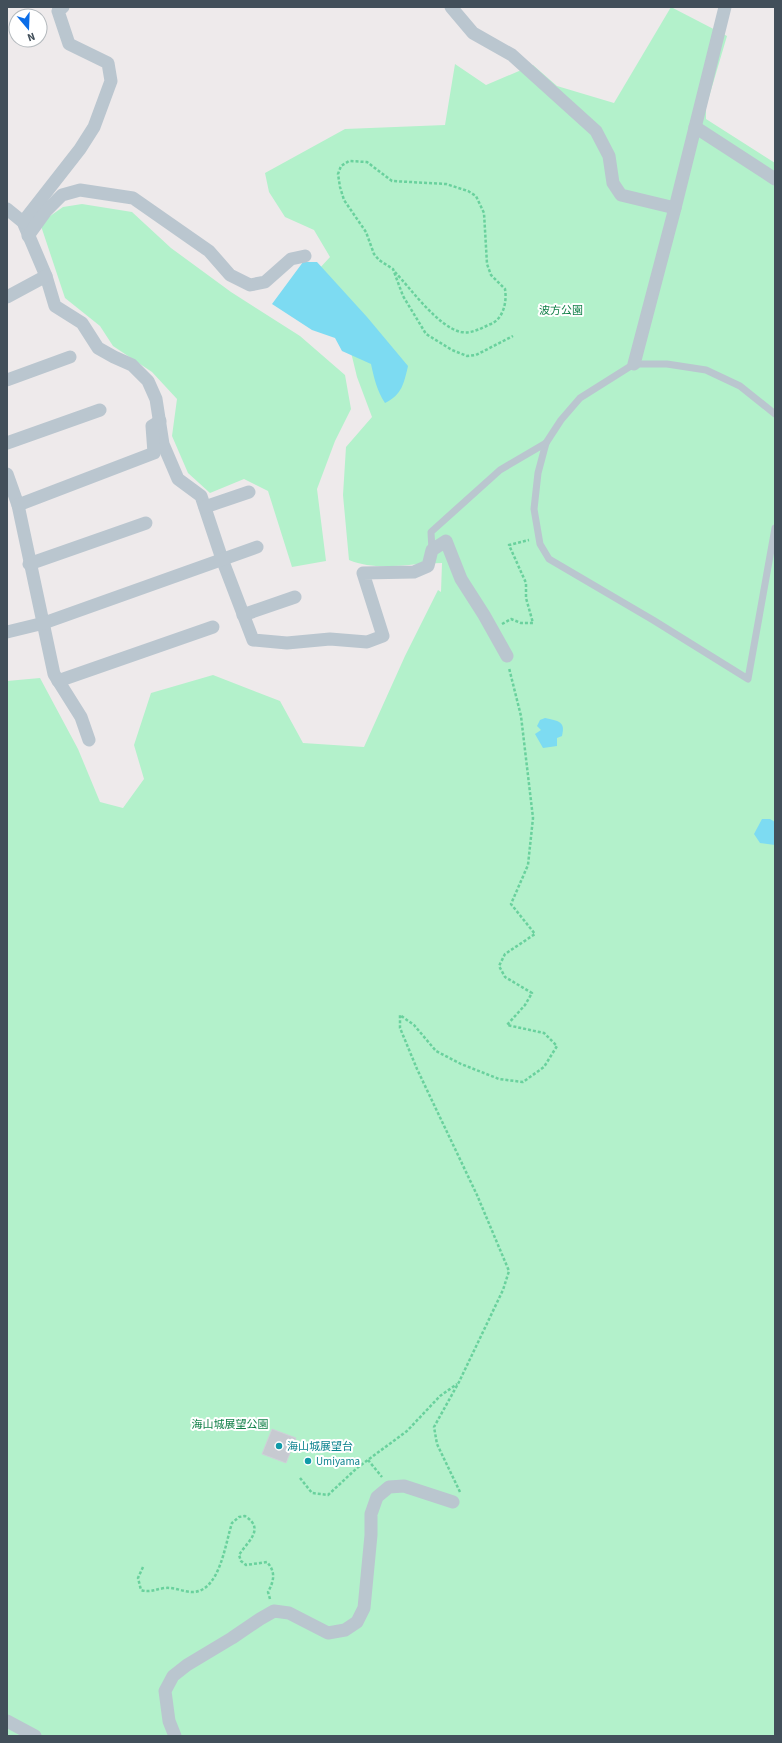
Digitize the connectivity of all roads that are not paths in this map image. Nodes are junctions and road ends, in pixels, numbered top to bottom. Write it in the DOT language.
graph roads {
  1 [pos="63,7"];
  2 [pos="451,7"];
  3 [pos="724,7"];
  4 [pos="695,127"];
  5 [pos="775,179"];
  6 [pos="675,208"];
  7 [pos="7,209"];
  8 [pos="22,222"];
  9 [pos="28,236"];
  10 [pos="305,256"];
  11 [pos="46,276"];
  12 [pos="7,297"];
  13 [pos="70,357"];
  14 [pos="634,364"];
  15 [pos="7,380"];
  16 [pos="100,410"];
  17 [pos="775,414"];
  18 [pos="160,421"];
  19 [pos="7,443"];
  20 [pos="546,443"];
  21 [pos="8,478"];
  22 [pos="249,492"];
  23 [pos="18,505"];
  24 [pos="205,507"];
  25 [pos="146,523"];
  26 [pos="775,528"];
  27 [pos="257,547"];
  28 [pos="432,550"];
  29 [pos="222,559"];
  30 [pos="30,564"];
  31 [pos="295,597"];
  32 [pos="243,615"];
  33 [pos="44,623"];
  34 [pos="213,627"];
  35 [pos="7,632"];
  36 [pos="507,656"];
  37 [pos="58,681"];
  38 [pos="89,740"];
  39 [pos="453,1502"];
  40 [pos="7,1721"];
  41 [pos="35,1736"];
  42 [pos="175,1736"];
  1 -- 8 [label="street"];
  2 -- 6 [label="street"];
  3 -- 4 [label="street"];
  4 -- 5 [label="street"];
  4 -- 6 [label="street"];
  6 -- 14 [label="street"];
  7 -- 8 [label="street"];
  8 -- 9 [label="street"];
  9 -- 10 [label="street"];
  9 -- 11 [label="street"];
  11 -- 12 [label="street"];
  11 -- 18 [label="street"];
  13 -- 15 [label="street"];
  14 -- 17 [label="lane"];
  14 -- 20 [label="lane"];
  16 -- 19 [label="street"];
  18 -- 23 [label="street"];
  18 -- 24 [label="street"];
  20 -- 26 [label="lane"];
  20 -- 28 [label="lane"];
  21 -- 23 [label="street"];
  22 -- 24 [label="street"];
  23 -- 30 [label="street"];
  24 -- 29 [label="street"];
  25 -- 30 [label="street"];
  27 -- 29 [label="street"];
  28 -- 32 [label="street"];
  28 -- 36 [label="street"];
  29 -- 32 [label="street"];
  29 -- 33 [label="street"];
  30 -- 33 [label="street"];
  31 -- 32 [label="street"];
  33 -- 35 [label="street"];
  33 -- 37 [label="street"];
  34 -- 37 [label="street"];
  37 -- 38 [label="street"];
  39 -- 42 [label="street"];
  40 -- 41 [label="street"];
}
